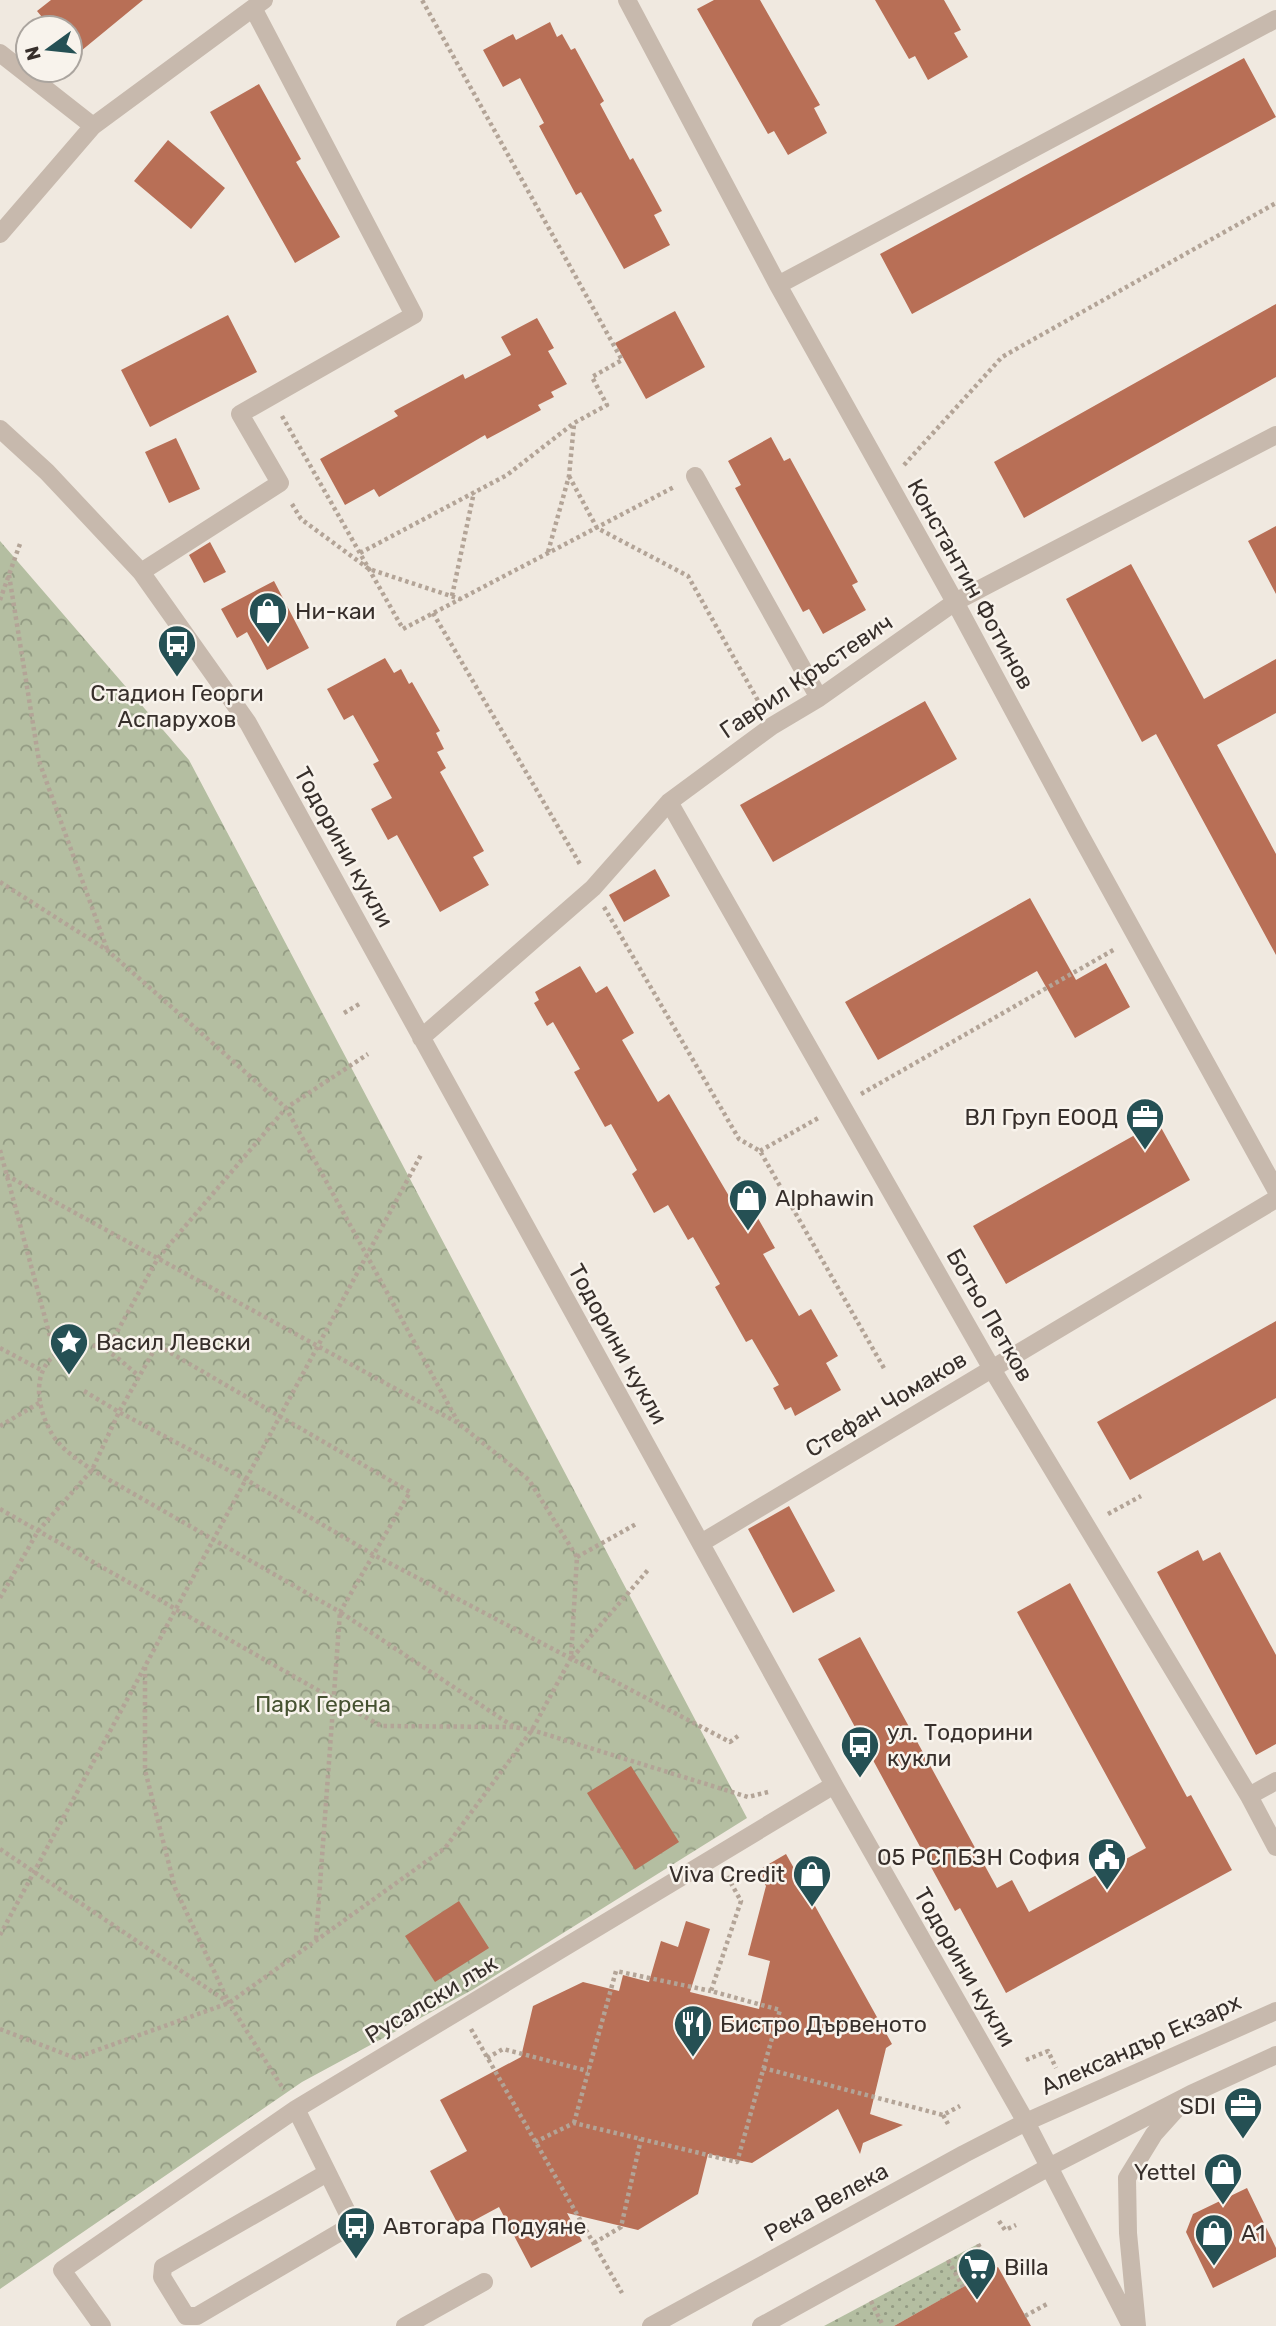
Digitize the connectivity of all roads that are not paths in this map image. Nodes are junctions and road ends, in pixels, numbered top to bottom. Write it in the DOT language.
graph roads {
  1 [pos="627,0"];
  2 [pos="258,4"];
  3 [pos="1276,19"];
  4 [pos="0,53"];
  5 [pos="93,126"];
  6 [pos="0,234"];
  7 [pos="778,285"];
  8 [pos="0,429"];
  9 [pos="1276,435"];
  10 [pos="695,476"];
  11 [pos="141,572"];
  12 [pos="955,602"];
  13 [pos="819,698"];
  14 [pos="669,802"];
  15 [pos="421,1038"];
  16 [pos="1276,1190"];
  17 [pos="1276,1199"];
  18 [pos="992,1369"];
  19 [pos="701,1543"];
  20 [pos="1276,1780"];
  21 [pos="834,1785"];
  22 [pos="1249,1796"];
  23 [pos="1276,1847"];
  24 [pos="1276,2011"];
  25 [pos="1276,2055"];
  26 [pos="1191,2094"];
  27 [pos="296,2109"];
  28 [pos="1026,2122"];
  29 [pos="1049,2167"];
  30 [pos="327,2173"];
  31 [pos="484,2282"];
  32 [pos="415,2323"];
  33 [pos="102,2326"];
  34 [pos="651,2326"];
  35 [pos="761,2326"];
  36 [pos="1131,2326"];
  37 [pos="1137,2326"];
  1 -- 7 [label="street, Константин Фотинов"];
  2 -- 5 [label="street"];
  2 -- 11 [label="street"];
  3 -- 7 [label="street"];
  4 -- 5 [label="street"];
  5 -- 6 [label="street"];
  7 -- 12 [label="street, Константин Фотинов"];
  8 -- 11 [label="street, Тодорини кукли"];
  9 -- 12 [label="street, Гаврил Кръстевич"];
  10 -- 13 [label="street"];
  11 -- 15 [label="street, Тодорини кукли"];
  12 -- 13 [label="street, Гаврил Кръстевич"];
  12 -- 16 [label="street, Константин Фотинов"];
  13 -- 14 [label="street, Гаврил Кръстевич"];
  14 -- 15 [label="street, Гаврил Кръстевич"];
  14 -- 18 [label="street, Ботьо Петков"];
  15 -- 19 [label="street, Тодорини кукли"];
  17 -- 18 [label="street, Стефан Чомаков"];
  18 -- 19 [label="street, Стефан Чомаков"];
  18 -- 22 [label="street, Ботьо Петков"];
  19 -- 21 [label="street, Тодорини кукли"];
  20 -- 22 [label="street"];
  21 -- 27 [label="street, Русалски лък"];
  21 -- 28 [label="street, Тодорини кукли"];
  22 -- 23 [label="street, Ботьо Петков"];
  24 -- 28 [label="street, Александър Екзарх"];
  25 -- 26 [label="street"];
  26 -- 29 [label="street"];
  26 -- 37 [label="street"];
  27 -- 30 [label="street"];
  27 -- 33 [label="street, Русалски лък"];
  28 -- 29 [label="street, Тодорини кукли"];
  28 -- 34 [label="street, Река Велека"];
  29 -- 35 [label="street"];
  29 -- 36 [label="street, Тодорини кукли"];
  30 -- 30 [label="street"];
  31 -- 32 [label="street"];
}
